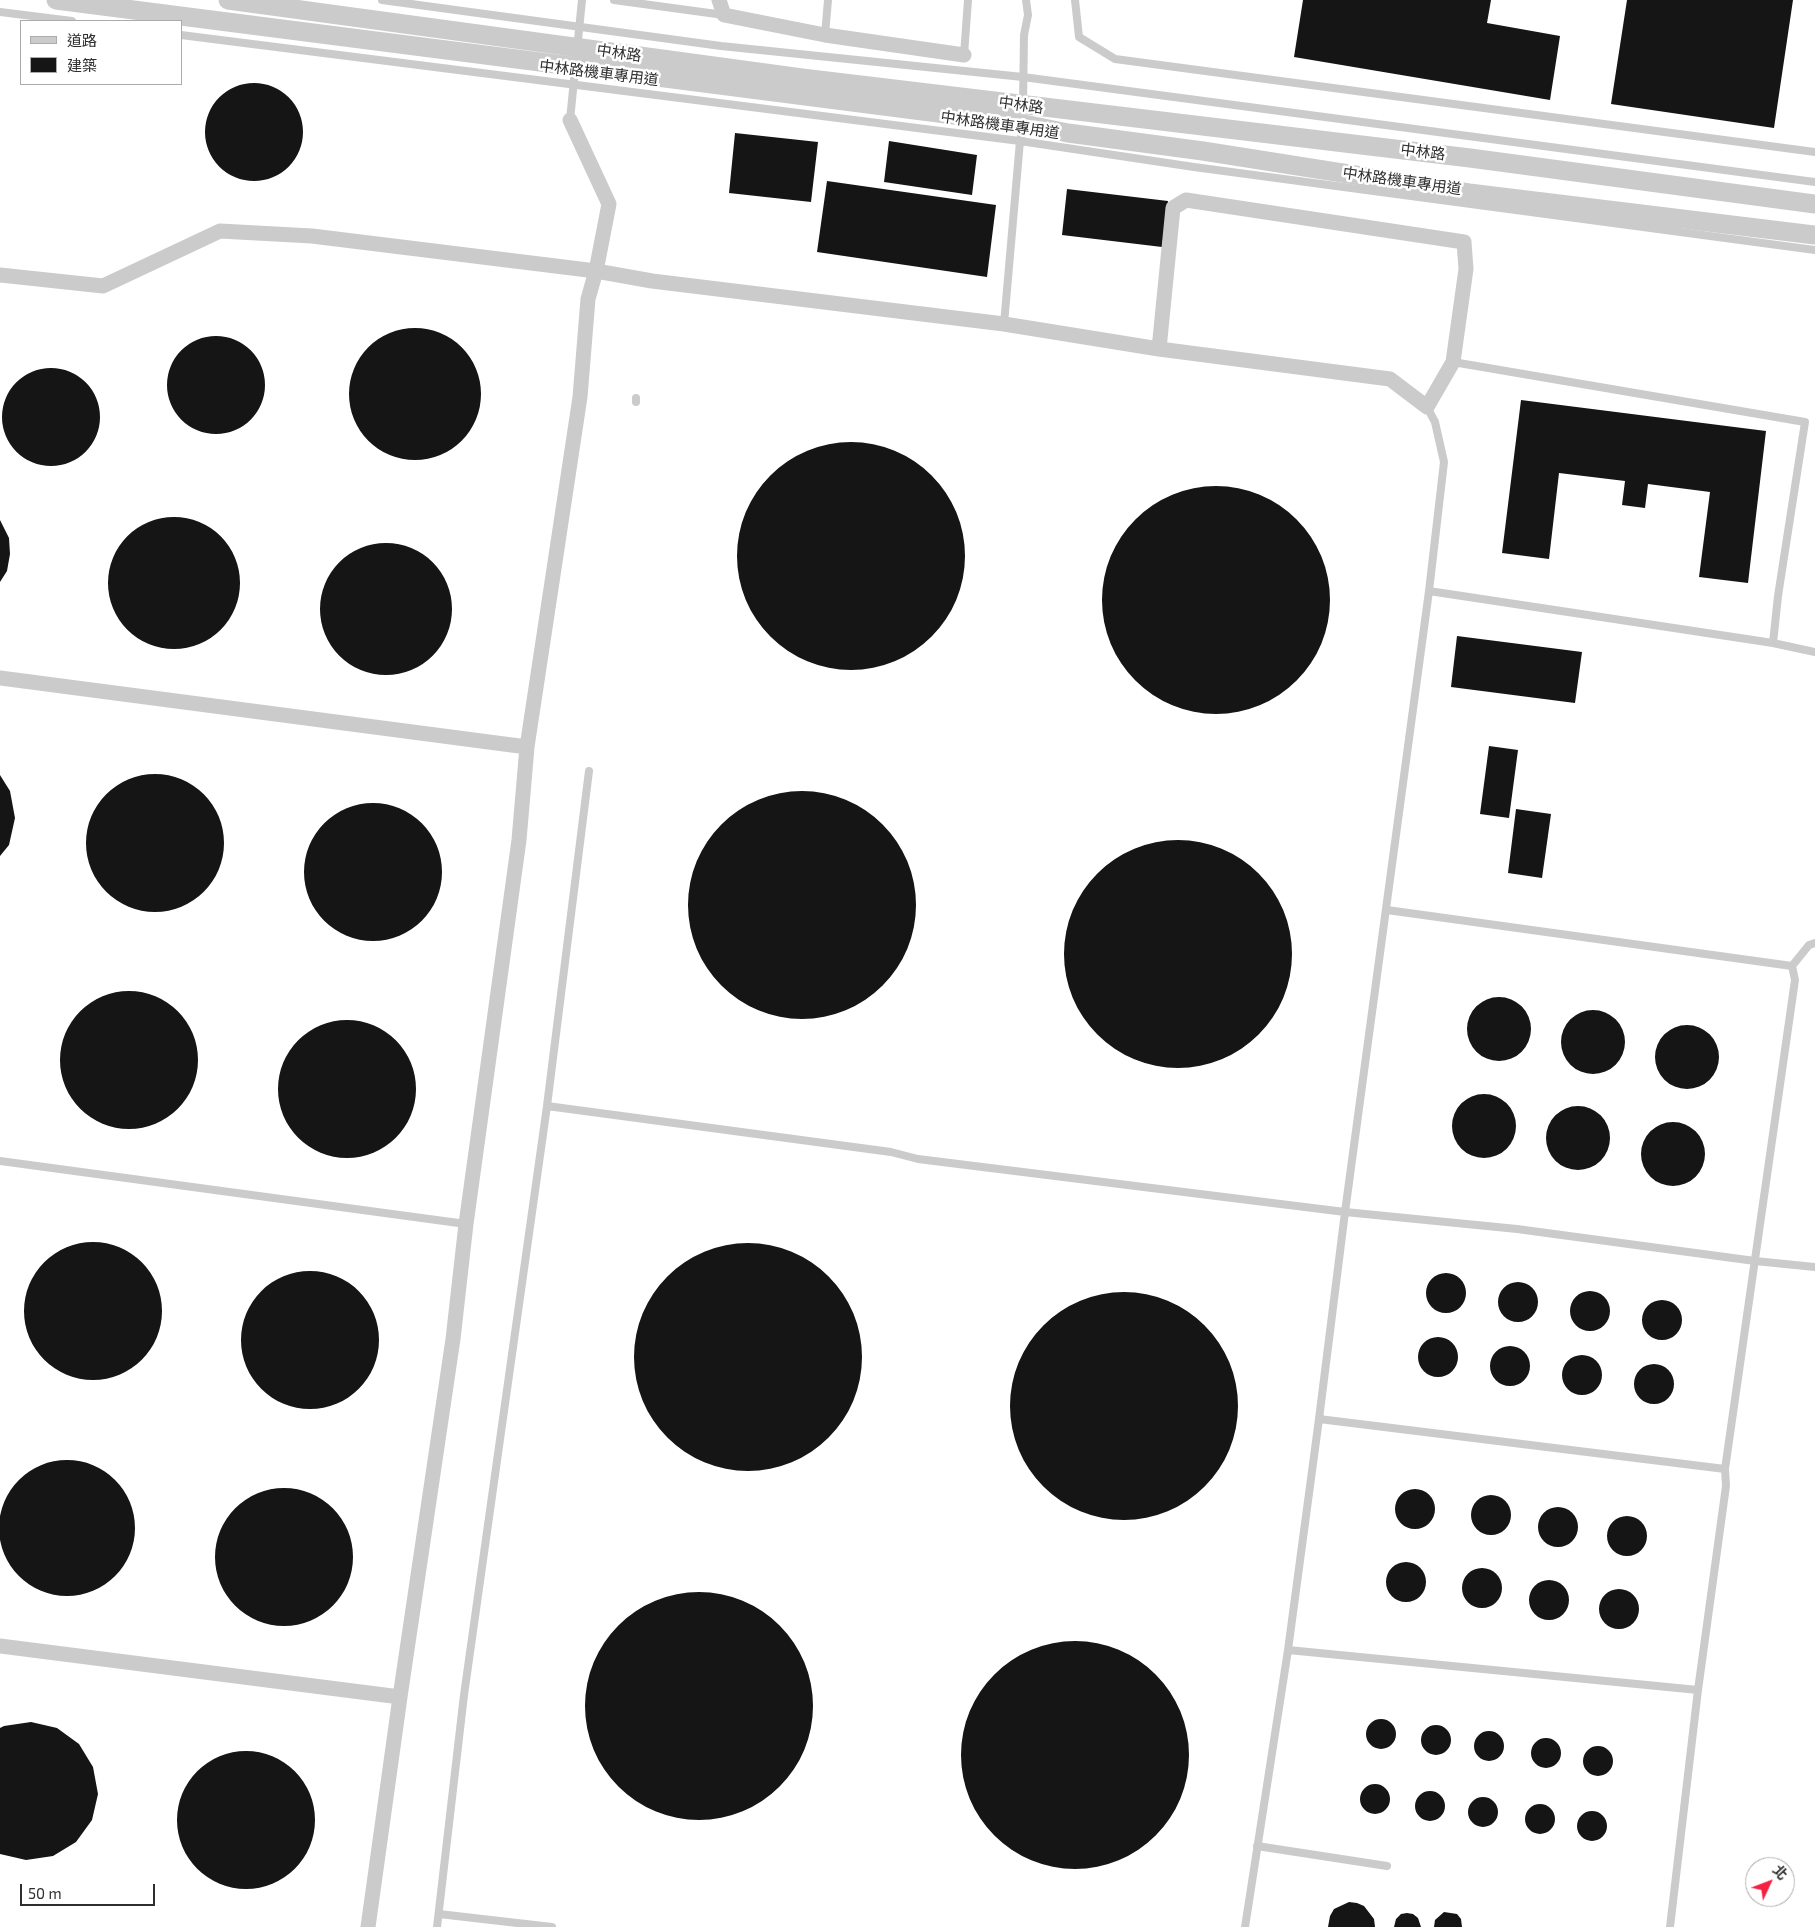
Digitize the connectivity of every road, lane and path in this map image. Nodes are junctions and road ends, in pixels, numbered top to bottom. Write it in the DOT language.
graph roads {
  1 [pos="56,0"];
  2 [pos="228,0"];
  3 [pos="382,0"];
  4 [pos="582,0"];
  5 [pos="614,0"];
  6 [pos="719,0"];
  7 [pos="828,0"];
  8 [pos="968,0"];
  9 [pos="1026,0"];
  10 [pos="1075,0"];
  11 [pos="0,12"];
  12 [pos="724,15"];
  13 [pos="64,20"];
  14 [pos="182,35"];
  15 [pos="825,35"];
  16 [pos="964,55"];
  17 [pos="1024,77"];
  18 [pos="1023,105"];
  19 [pos="570,120"];
  20 [pos="1022,133"];
  21 [pos="1815,152"];
  22 [pos="1815,182"];
  23 [pos="1815,204"];
  24 [pos="1815,235"];
  25 [pos="1815,250"];
  26 [pos="596,271"];
  27 [pos="0,275"];
  28 [pos="1004,324"];
  29 [pos="1159,349"];
  30 [pos="1453,362"];
  31 [pos="1427,407"];
  32 [pos="1429,592"];
  33 [pos="1773,643"];
  34 [pos="1815,652"];
  35 [pos="0,678"];
  36 [pos="527,747"];
  37 [pos="589,771"];
  38 [pos="1387,910"];
  39 [pos="1815,943"];
  40 [pos="1792,966"];
  41 [pos="547,1106"];
  42 [pos="0,1160"];
  43 [pos="1345,1212"];
  44 [pos="466,1224"];
  45 [pos="1756,1261"];
  46 [pos="1815,1267"];
  47 [pos="1319,1419"];
  48 [pos="1725,1470"];
  49 [pos="0,1646"];
  50 [pos="1288,1650"];
  51 [pos="1698,1690"];
  52 [pos="400,1697"];
  53 [pos="1257,1846"];
  54 [pos="1387,1866"];
  55 [pos="439,1914"];
  56 [pos="368,1927"];
  57 [pos="437,1927"];
  58 [pos="552,1927"];
  59 [pos="1245,1927"];
  60 [pos="1670,1927"];
  1 -- 20 [label="street"];
  2 -- 18 [label="street, 中林路"];
  3 -- 17 [label="lane"];
  4 -- 19 [label="lane, bridge"];
  5 -- 12 [label="lane"];
  6 -- 12 [label="street"];
  7 -- 15 [label="lane"];
  8 -- 16 [label="lane"];
  9 -- 17 [label="lane"];
  10 -- 21 [label="lane"];
  11 -- 13 [label="lane"];
  12 -- 15 [label="street"];
  14 -- 20 [label="lane, 中林路機車專用道"];
  15 -- 16 [label="street"];
  17 -- 18 [label="lane"];
  17 -- 22 [label="lane"];
  18 -- 20 [label="lane"];
  18 -- 23 [label="street, 中林路"];
  19 -- 26 [label="street"];
  20 -- 24 [label="street"];
  20 -- 25 [label="lane, 中林路機車專用道"];
  20 -- 28 [label="lane"];
  26 -- 27 [label="street"];
  26 -- 28 [label="street"];
  26 -- 36 [label="street"];
  28 -- 29 [label="street"];
  29 -- 30 [label="street"];
  29 -- 31 [label="street"];
  30 -- 31 [label="street"];
  30 -- 33 [label="lane"];
  31 -- 32 [label="lane"];
  32 -- 33 [label="lane"];
  32 -- 38 [label="lane"];
  33 -- 34 [label="lane"];
  35 -- 36 [label="street"];
  36 -- 44 [label="street"];
  37 -- 41 [label="lane"];
  38 -- 40 [label="lane"];
  38 -- 43 [label="lane"];
  39 -- 40 [label="lane"];
  40 -- 45 [label="lane"];
  41 -- 43 [label="lane"];
  41 -- 55 [label="lane"];
  42 -- 44 [label="lane"];
  43 -- 45 [label="lane"];
  43 -- 47 [label="lane"];
  44 -- 52 [label="street"];
  45 -- 46 [label="lane"];
  45 -- 48 [label="lane"];
  47 -- 48 [label="lane"];
  47 -- 50 [label="lane"];
  48 -- 51 [label="lane"];
  49 -- 52 [label="street"];
  50 -- 51 [label="lane"];
  50 -- 53 [label="lane"];
  51 -- 60 [label="lane"];
  52 -- 56 [label="street"];
  53 -- 54 [label="lane"];
  53 -- 59 [label="lane"];
  55 -- 57 [label="lane"];
  55 -- 58 [label="lane"];
}
